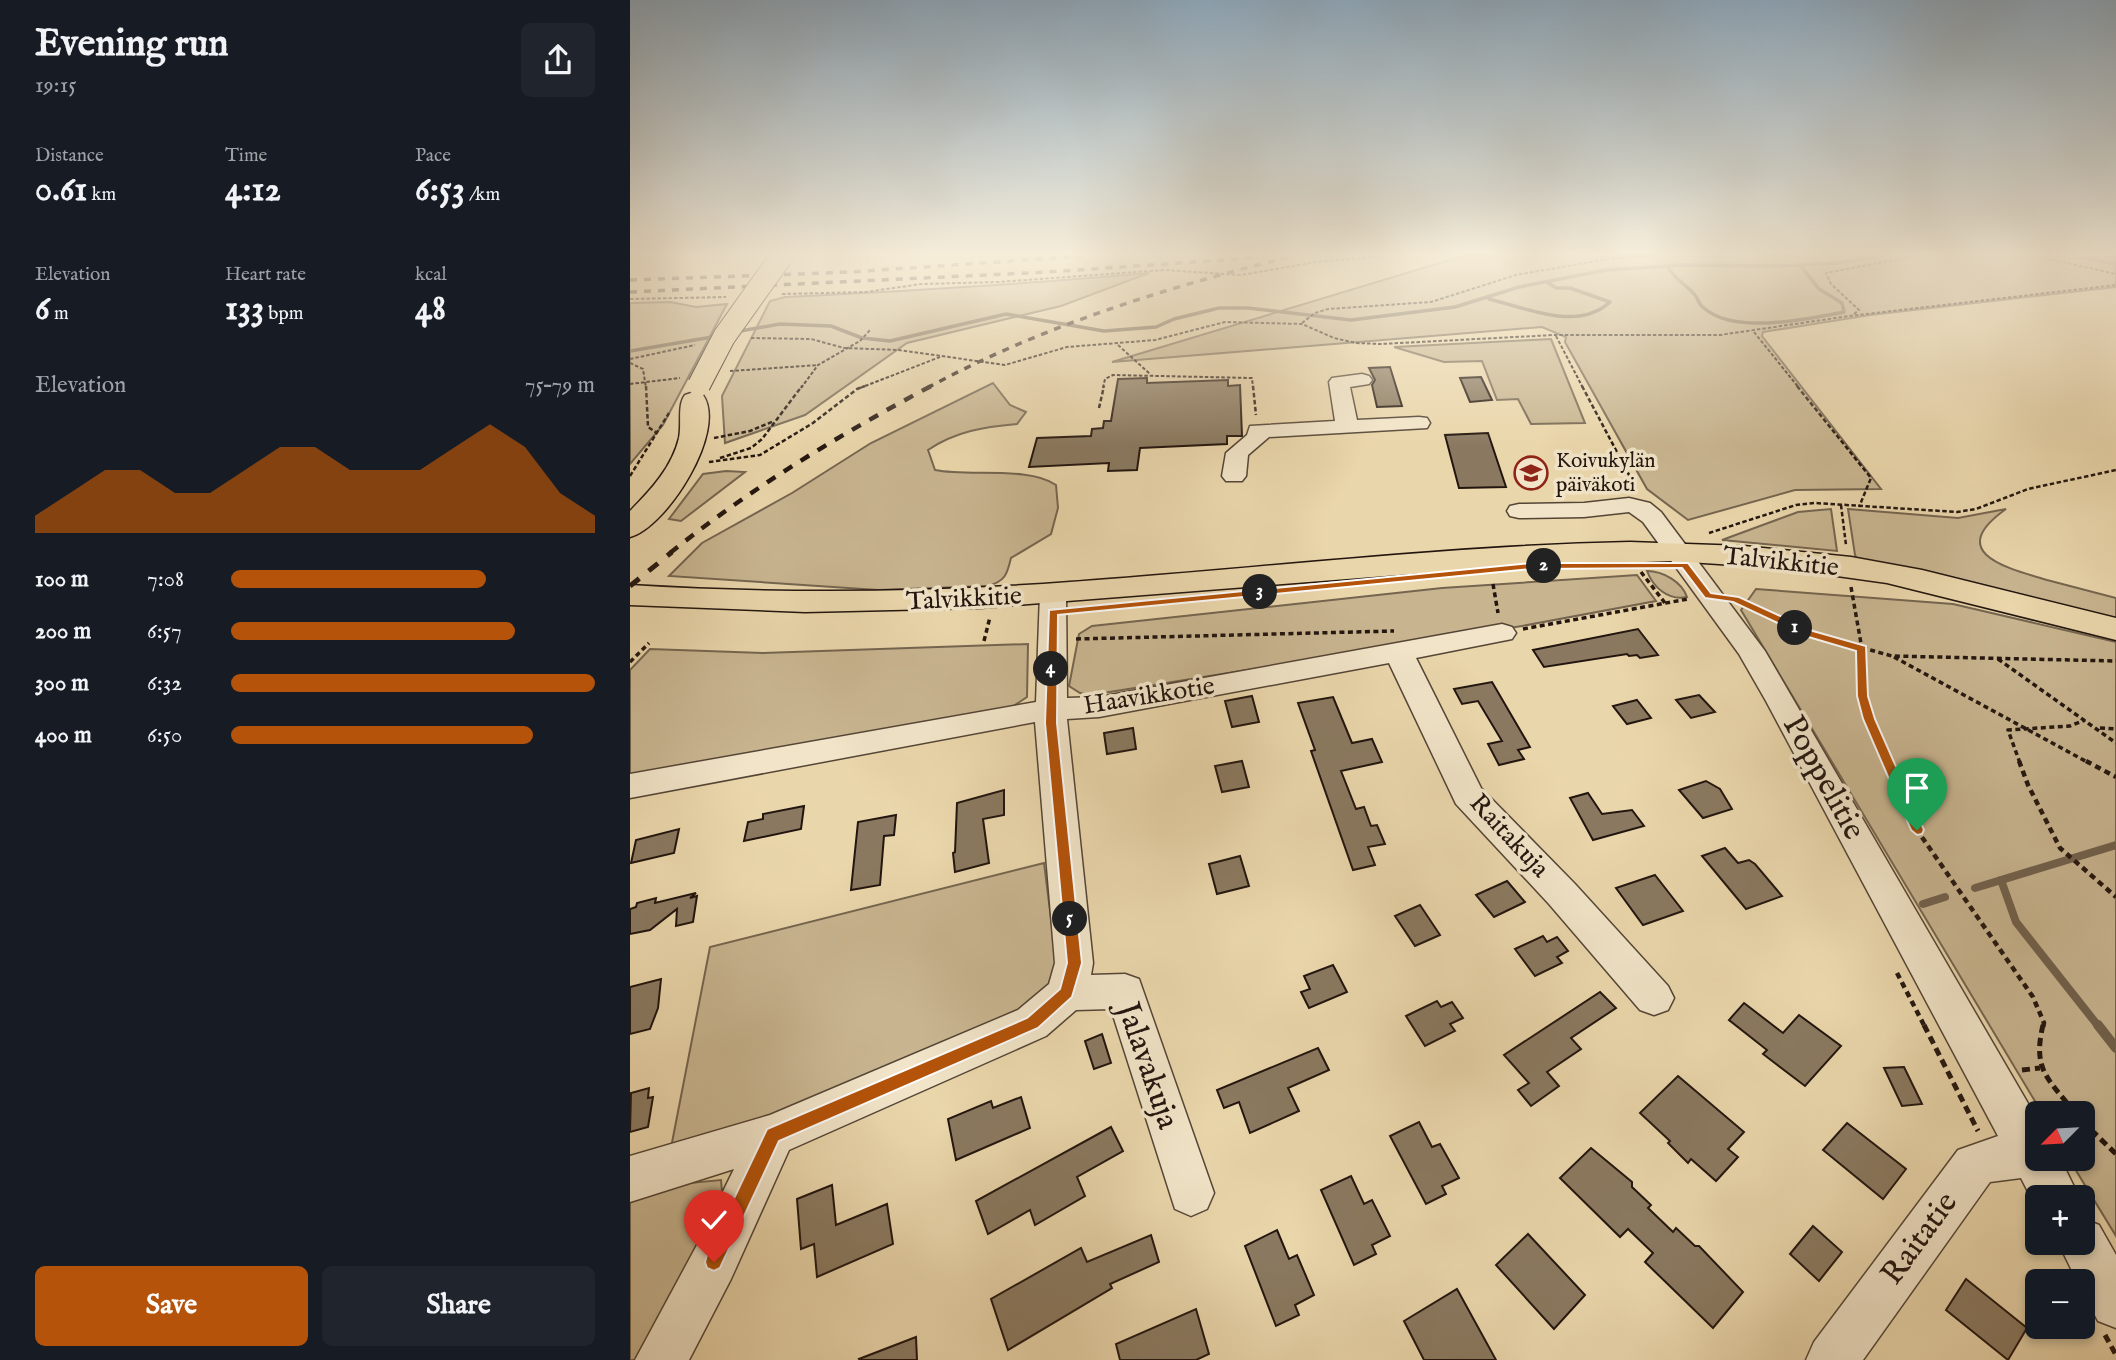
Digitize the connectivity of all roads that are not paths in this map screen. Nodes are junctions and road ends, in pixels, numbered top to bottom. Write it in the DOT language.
graph roads {
  1 [pos="736,319"];
  2 [pos="1362,380"];
  3 [pos="689,397"];
  4 [pos="1419,423"];
  5 [pos="1347,426"];
  6 [pos="1234,476"];
  7 [pos="630,500"];
  8 [pos="1519,511"];
  9 [pos="630,528"];
  10 [pos="1681,558"];
  11 [pos="630,595"];
  12 [pos="1059,615"];
  13 [pos="2116,629"];
  14 [pos="640,631"];
  15 [pos="1502,633"];
  16 [pos="1397,641"];
  17 [pos="1052,709"];
  18 [pos="630,786"];
  19 [pos="1067,993"];
  20 [pos="1654,998"];
  21 [pos="773,1135"];
  22 [pos="2025,1142"];
  23 [pos="2025,1156"];
  24 [pos="630,1179"];
  25 [pos="1191,1193"];
  26 [pos="2089,1255"];
  27 [pos="2116,1303"];
  28 [pos="1837,1358"];
  29 [pos="661,1360"];
  1 -- 3 [label="main road, bridge"];
  2 -- 5 [label="street"];
  3 -- 7 [label="main road"];
  3 -- 9 [label="main road"];
  4 -- 5 [label="street"];
  5 -- 6 [label="street"];
  8 -- 10 [label="street, Poppelitie"];
  10 -- 12 [label="main road, Talvikkitie"];
  10 -- 13 [label="main road, Talvikkitie"];
  10 -- 22 [label="street, Poppelitie"];
  11 -- 12 [label="main road, Talvikkitie"];
  12 -- 14 [label="main road, Talvikkitie"];
  12 -- 17 [label="street"];
  15 -- 16 [label="street, Haavikkotie"];
  16 -- 17 [label="street, Haavikkotie"];
  16 -- 20 [label="street, Raitakuja"];
  17 -- 18 [label="street, Haavikkotie"];
  17 -- 19 [label="street"];
  19 -- 21 [label="street"];
  19 -- 25 [label="street, Jalavakuja"];
  21 -- 24 [label="street"];
  21 -- 29 [label="street"];
  23 -- 28 [label="street, Raitatie"];
  26 -- 27 [label="street"];
}
